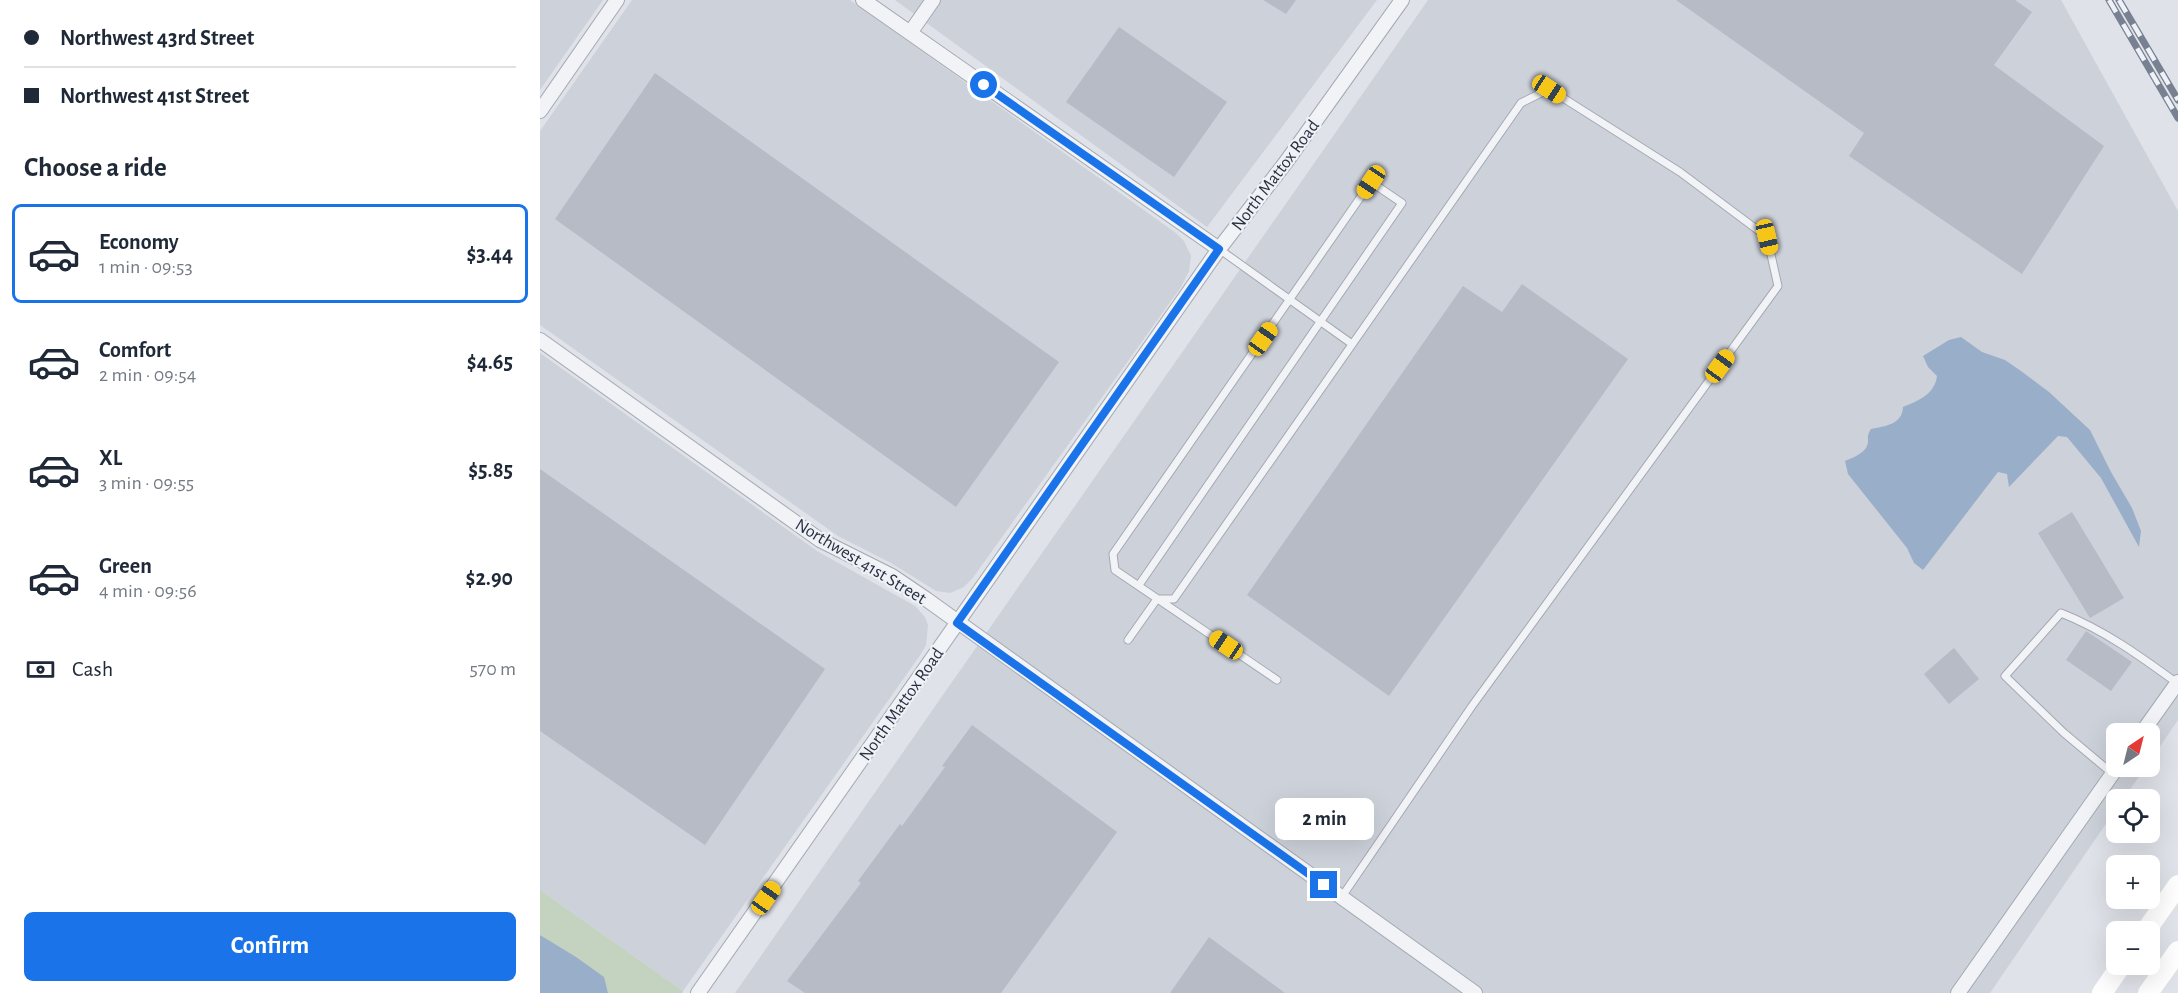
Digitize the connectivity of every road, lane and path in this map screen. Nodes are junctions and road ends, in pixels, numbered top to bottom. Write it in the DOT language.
graph roads {
  1 [pos="617,0"];
  2 [pos="863,0"];
  3 [pos="933,0"];
  4 [pos="1402,0"];
  5 [pos="910,33"];
  6 [pos="540,111"];
  7 [pos="1219,249"];
  8 [pos="1290,300"];
  9 [pos="1320,322"];
  10 [pos="540,340"];
  11 [pos="1352,344"];
  12 [pos="1138,585"];
  13 [pos="1157,599"];
  14 [pos="957,623"];
  15 [pos="1128,640"];
  16 [pos="1277,680"];
  17 [pos="2177,683"];
  18 [pos="2150,723"];
  19 [pos="2106,763"];
  20 [pos="2111,777"];
  21 [pos="2178,885"];
  22 [pos="1341,898"];
  23 [pos="2153,921"];
  24 [pos="2178,951"];
  25 [pos="2114,975"];
  26 [pos="698,993"];
  27 [pos="1475,993"];
  28 [pos="1958,993"];
  29 [pos="2102,993"];
  30 [pos="2148,993"];
  1 -- 6 [label="street"];
  2 -- 5 [label="street"];
  3 -- 5 [label="street"];
  4 -- 7 [label="street, North Mattox Road"];
  5 -- 7 [label="street"];
  7 -- 8 [label="lane"];
  7 -- 14 [label="street, North Mattox Road"];
  8 -- 9 [label="lane"];
  8 -- 9 [label="lane"];
  8 -- 12 [label="lane"];
  9 -- 11 [label="lane"];
  9 -- 12 [label="lane"];
  10 -- 14 [label="street, Northwest 41st Street"];
  11 -- 13 [label="lane"];
  11 -- 22 [label="lane"];
  12 -- 13 [label="lane"];
  13 -- 15 [label="lane"];
  13 -- 16 [label="lane"];
  14 -- 22 [label="street, Northwest 41st Street"];
  14 -- 26 [label="street, North Mattox Road"];
  17 -- 18 [label="street"];
  17 -- 19 [label="lane"];
  20 -- 28 [label="street"];
  21 -- 23 [label="main road"];
  22 -- 27 [label="street, Northwest 41st Street"];
  24 -- 30 [label="main road"];
  25 -- 29 [label="main road"];
}
